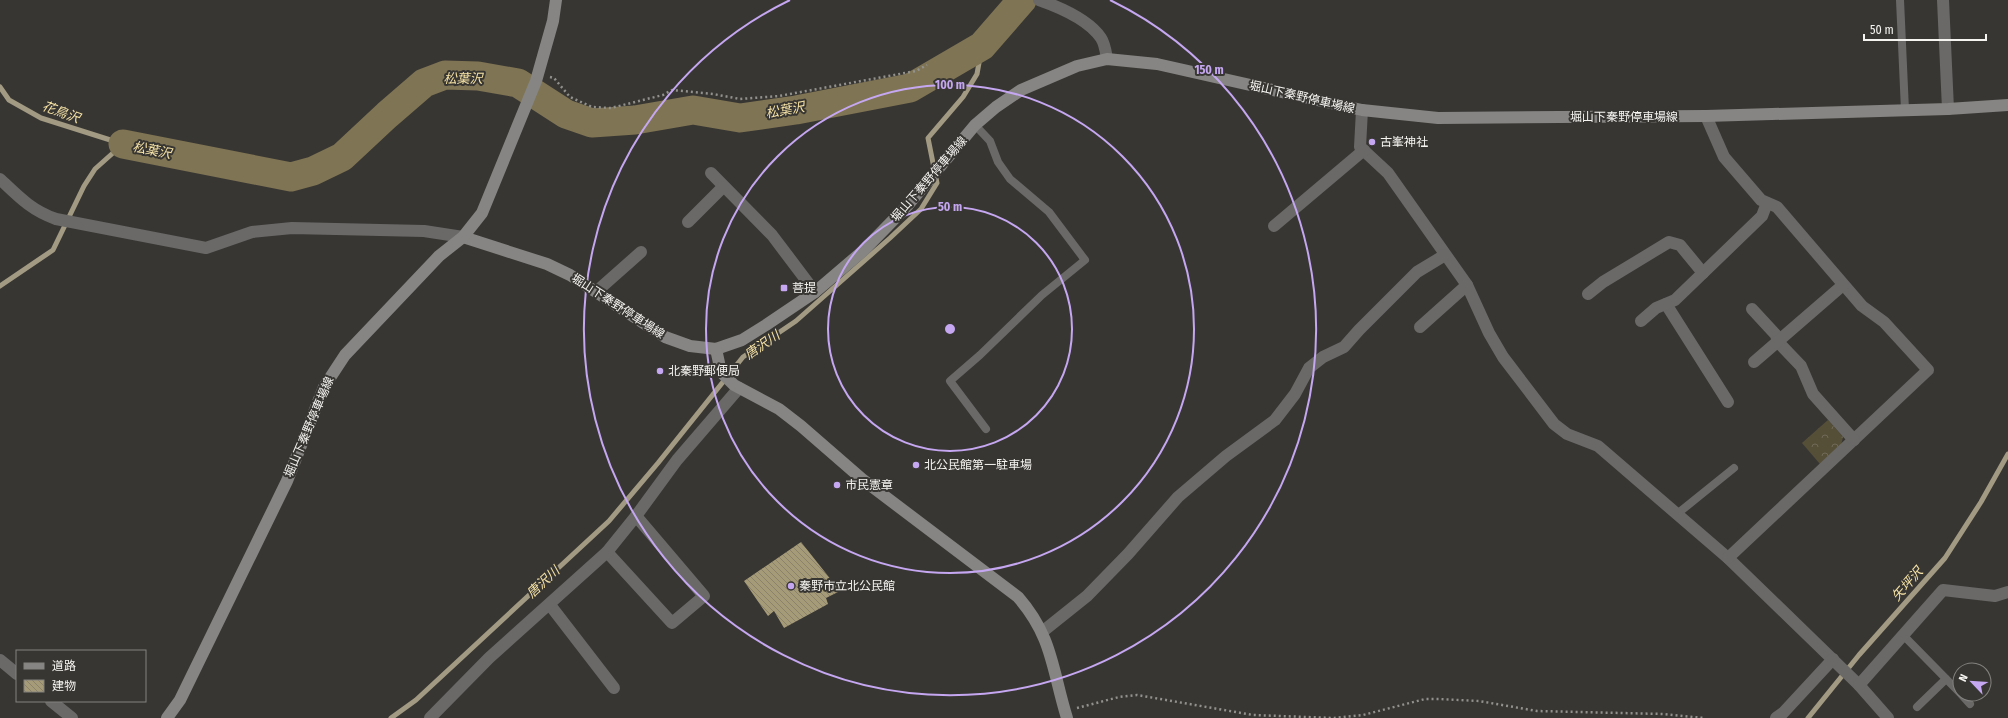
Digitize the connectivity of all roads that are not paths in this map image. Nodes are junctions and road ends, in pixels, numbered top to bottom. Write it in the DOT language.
graph roads {
  1 [pos="556,0"];
  2 [pos="1039,0"];
  3 [pos="1900,0"];
  4 [pos="1943,0"];
  5 [pos="1108,59"];
  6 [pos="2008,105"];
  7 [pos="1948,109"];
  8 [pos="1362,110"];
  9 [pos="1905,110"];
  10 [pos="1706,116"];
  11 [pos="975,125"];
  12 [pos="1364,150"];
  13 [pos="711,173"];
  14 [pos="0,179"];
  15 [pos="723,187"];
  16 [pos="1767,203"];
  17 [pos="688,222"];
  18 [pos="1274,226"];
  19 [pos="462,237"];
  20 [pos="641,252"];
  21 [pos="1445,255"];
  22 [pos="1703,273"];
  23 [pos="1467,285"];
  24 [pos="1843,285"];
  25 [pos="598,291"];
  26 [pos="815,292"];
  27 [pos="1588,294"];
  28 [pos="1666,304"];
  29 [pos="1752,309"];
  30 [pos="1641,321"];
  31 [pos="1420,327"];
  32 [pos="1778,342"];
  33 [pos="716,349"];
  34 [pos="1754,362"];
  35 [pos="737,386"];
  36 [pos="1728,402"];
  37 [pos="986,429"];
  38 [pos="1854,440"];
  39 [pos="1734,468"];
  40 [pos="1677,514"];
  41 [pos="636,516"];
  42 [pos="607,552"];
  43 [pos="1728,558"];
  44 [pos="2008,592"];
  45 [pos="550,605"];
  46 [pos="1042,632"];
  47 [pos="1903,635"];
  48 [pos="0,660"];
  49 [pos="1835,662"];
  50 [pos="16,673"];
  51 [pos="1946,679"];
  52 [pos="1859,685"];
  53 [pos="1952,685"];
  54 [pos="614,688"];
  55 [pos="52,702"];
  56 [pos="1916,707"];
  57 [pos="1066,715"];
  58 [pos="72,718"];
  59 [pos="167,718"];
  60 [pos="430,718"];
  61 [pos="1776,718"];
  62 [pos="1888,718"];
  1 -- 19 [label="main road"];
  2 -- 5 [label="street"];
  3 -- 9 [label="lane"];
  4 -- 7 [label="street"];
  5 -- 8 [label="main road, 堀山下秦野停車場線"];
  5 -- 11 [label="main road, 堀山下秦野停車場線"];
  6 -- 7 [label="main road, 堀山下秦野停車場線"];
  7 -- 9 [label="main road, 堀山下秦野停車場線"];
  8 -- 10 [label="main road, 堀山下秦野停車場線"];
  8 -- 12 [label="street"];
  9 -- 10 [label="main road, 堀山下秦野停車場線"];
  10 -- 16 [label="street"];
  11 -- 26 [label="main road, 堀山下秦野停車場線"];
  11 -- 37 [label="lane"];
  12 -- 18 [label="street"];
  12 -- 21 [label="street"];
  13 -- 15 [label="street"];
  14 -- 19 [label="street"];
  15 -- 17 [label="street"];
  15 -- 26 [label="street"];
  16 -- 22 [label="street"];
  16 -- 24 [label="street"];
  19 -- 25 [label="main road, 堀山下秦野停車場線"];
  19 -- 59 [label="main road, 堀山下秦野停車場線"];
  20 -- 25 [label="street"];
  21 -- 23 [label="street"];
  21 -- 46 [label="street"];
  22 -- 27 [label="street"];
  22 -- 28 [label="street"];
  23 -- 31 [label="street"];
  23 -- 40 [label="street"];
  24 -- 32 [label="street"];
  24 -- 38 [label="street"];
  25 -- 33 [label="main road, 堀山下秦野停車場線"];
  26 -- 33 [label="main road, 堀山下秦野停車場線"];
  28 -- 30 [label="street"];
  28 -- 36 [label="street"];
  29 -- 32 [label="street"];
  32 -- 34 [label="street"];
  32 -- 38 [label="street"];
  33 -- 35 [label="main road"];
  35 -- 41 [label="street"];
  35 -- 46 [label="main road"];
  38 -- 43 [label="street"];
  39 -- 40 [label="lane"];
  40 -- 43 [label="street"];
  41 -- 42 [label="street"];
  41 -- 42 [label="street"];
  42 -- 45 [label="street"];
  43 -- 49 [label="street"];
  44 -- 47 [label="street"];
  45 -- 54 [label="street"];
  45 -- 60 [label="street"];
  46 -- 57 [label="main road"];
  47 -- 51 [label="lane"];
  47 -- 52 [label="street"];
  48 -- 50 [label="street"];
  49 -- 52 [label="street"];
  49 -- 61 [label="street"];
  51 -- 53 [label="lane"];
  51 -- 56 [label="lane"];
  52 -- 62 [label="street"];
  55 -- 58 [label="street"];
}
